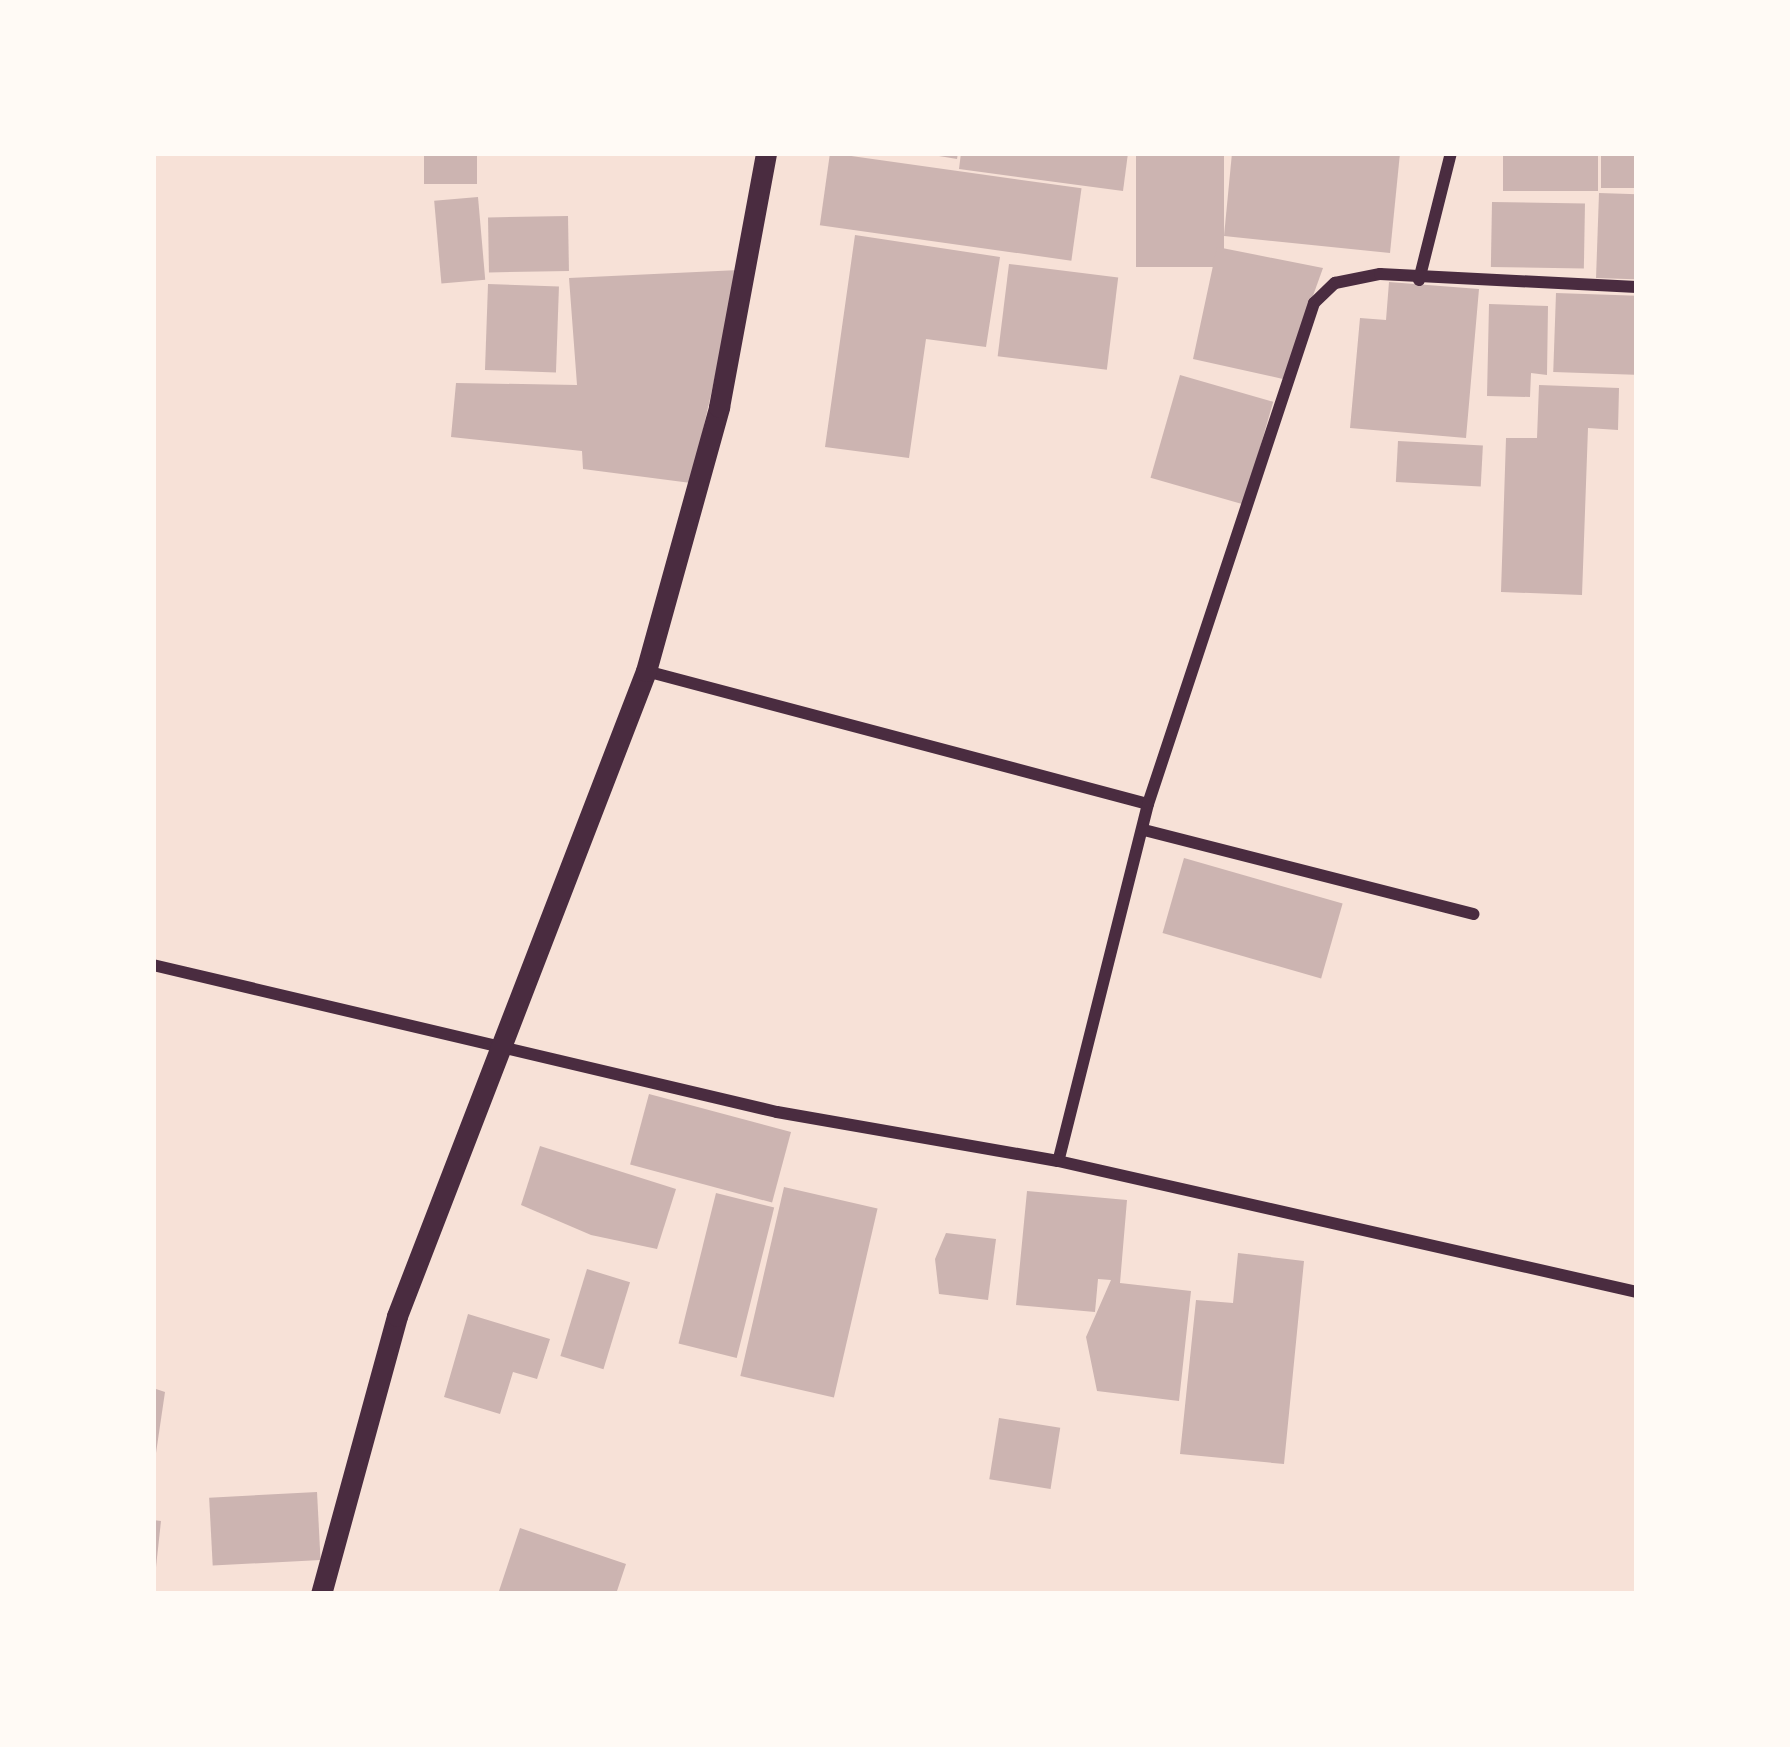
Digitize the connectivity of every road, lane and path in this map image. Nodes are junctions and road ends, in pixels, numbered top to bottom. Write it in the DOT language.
graph roads {
  1 [pos="766,153"];
  2 [pos="1450,153"];
  3 [pos="1419,280"];
  4 [pos="1637,287"];
  5 [pos="646,671"];
  6 [pos="1148,804"];
  7 [pos="1144,830"];
  8 [pos="1473,914"];
  9 [pos="153,964"];
  10 [pos="507,1046"];
  11 [pos="1058,1161"];
  12 [pos="1637,1292"];
  13 [pos="320,1594"];
  1 -- 5 [label="street"];
  2 -- 3 [label="street"];
  3 -- 4 [label="street"];
  3 -- 6 [label="street"];
  5 -- 6 [label="street"];
  5 -- 10 [label="street"];
  6 -- 7 [label="street"];
  7 -- 8 [label="street"];
  7 -- 11 [label="street"];
  9 -- 10 [label="street"];
  10 -- 11 [label="street"];
  10 -- 13 [label="street"];
  11 -- 12 [label="street"];
}
